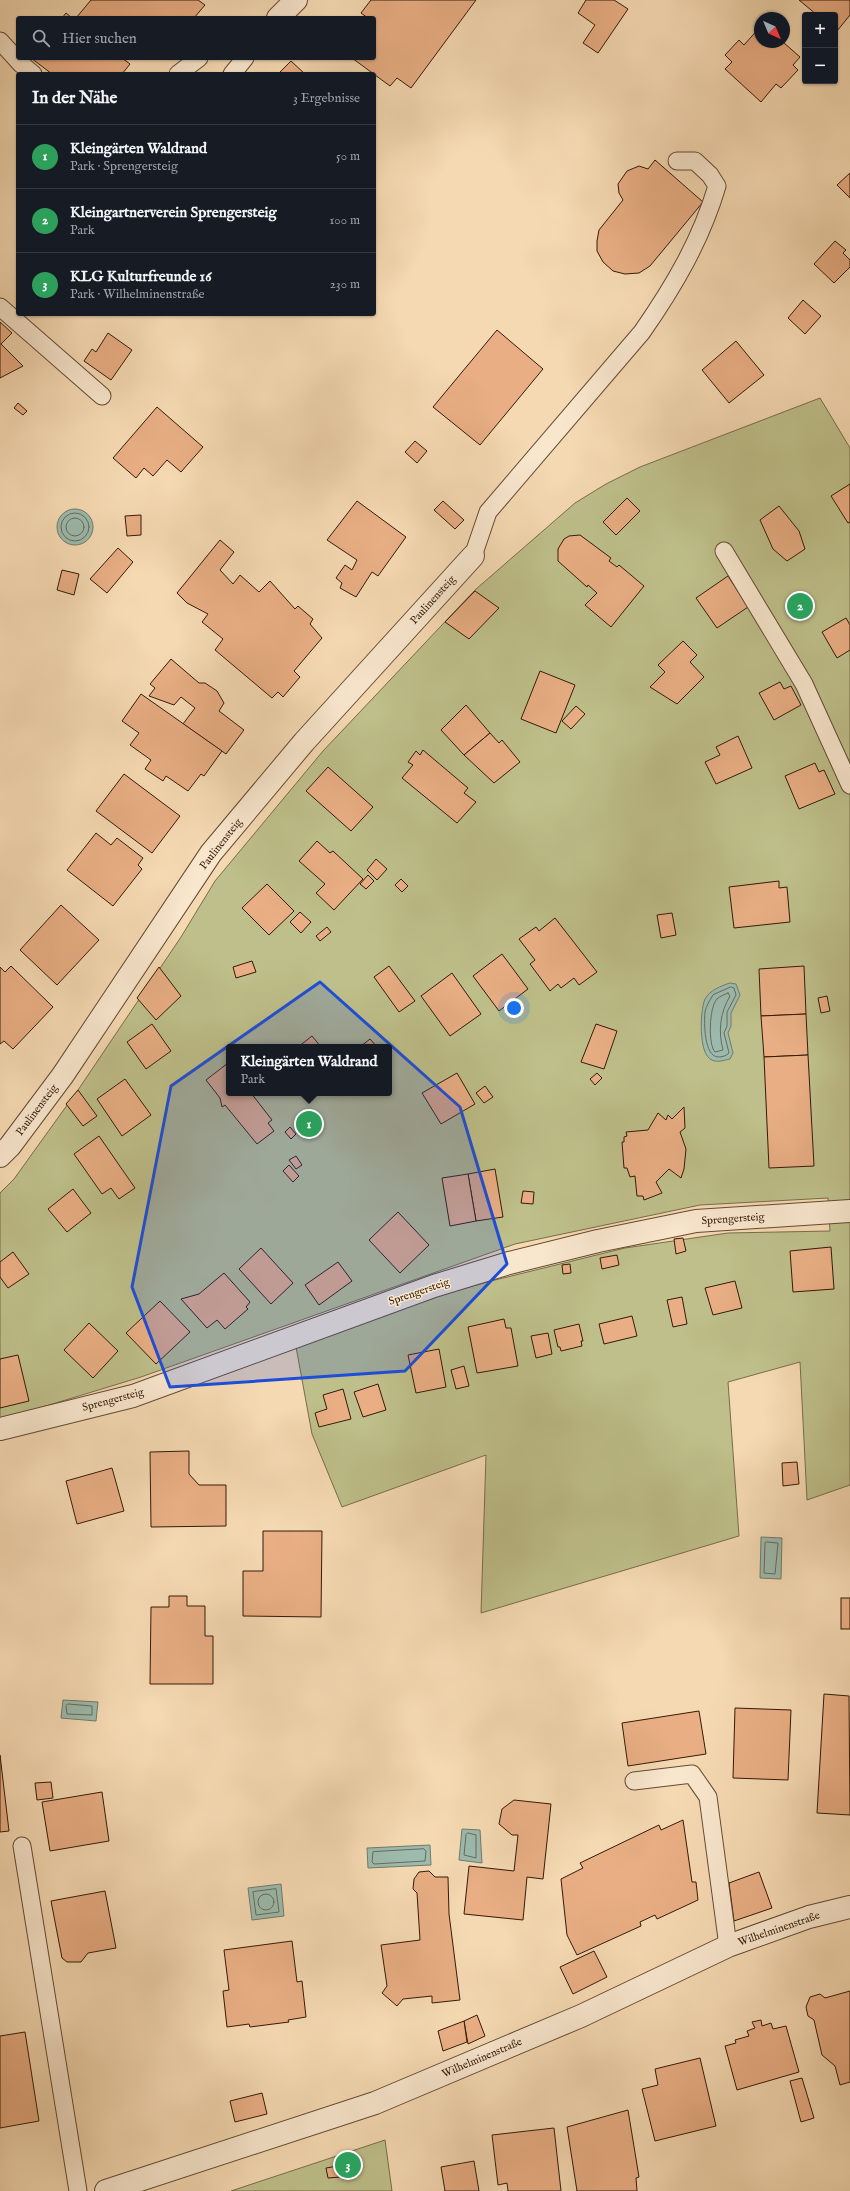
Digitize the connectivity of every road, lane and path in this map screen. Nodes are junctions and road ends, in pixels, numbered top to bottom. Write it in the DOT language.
graph roads {
  1 [pos="296,0"];
  2 [pos="280,16"];
  3 [pos="0,41"];
  4 [pos="16,59"];
  5 [pos="17,60"];
  6 [pos="196,60"];
  7 [pos="244,60"];
  8 [pos="30,72"];
  9 [pos="181,72"];
  10 [pos="234,72"];
  11 [pos="677,161"];
  12 [pos="0,307"];
  13 [pos="102,396"];
  14 [pos="724,551"];
  15 [pos="473,556"];
  16 [pos="850,785"];
  17 [pos="0,1156"];
  18 [pos="850,1211"];
  19 [pos="0,1429"];
  20 [pos="634,1781"];
  21 [pos="22,1846"];
  22 [pos="850,1907"];
  23 [pos="728,1946"];
  24 [pos="78,2191"];
  25 [pos="106,2191"];
  1 -- 2 [label="street"];
  3 -- 4 [label="lane"];
  5 -- 8 [label="lane"];
  6 -- 9 [label="lane"];
  7 -- 10 [label="lane"];
  11 -- 15 [label="lane"];
  12 -- 13 [label="lane"];
  14 -- 16 [label="lane"];
  15 -- 17 [label="street, Paulinensteig"];
  18 -- 19 [label="street, Sprengersteig"];
  20 -- 23 [label="lane"];
  21 -- 24 [label="lane"];
  22 -- 23 [label="street, Wilhelminenstraße"];
  23 -- 25 [label="street, Wilhelminenstraße"];
}
